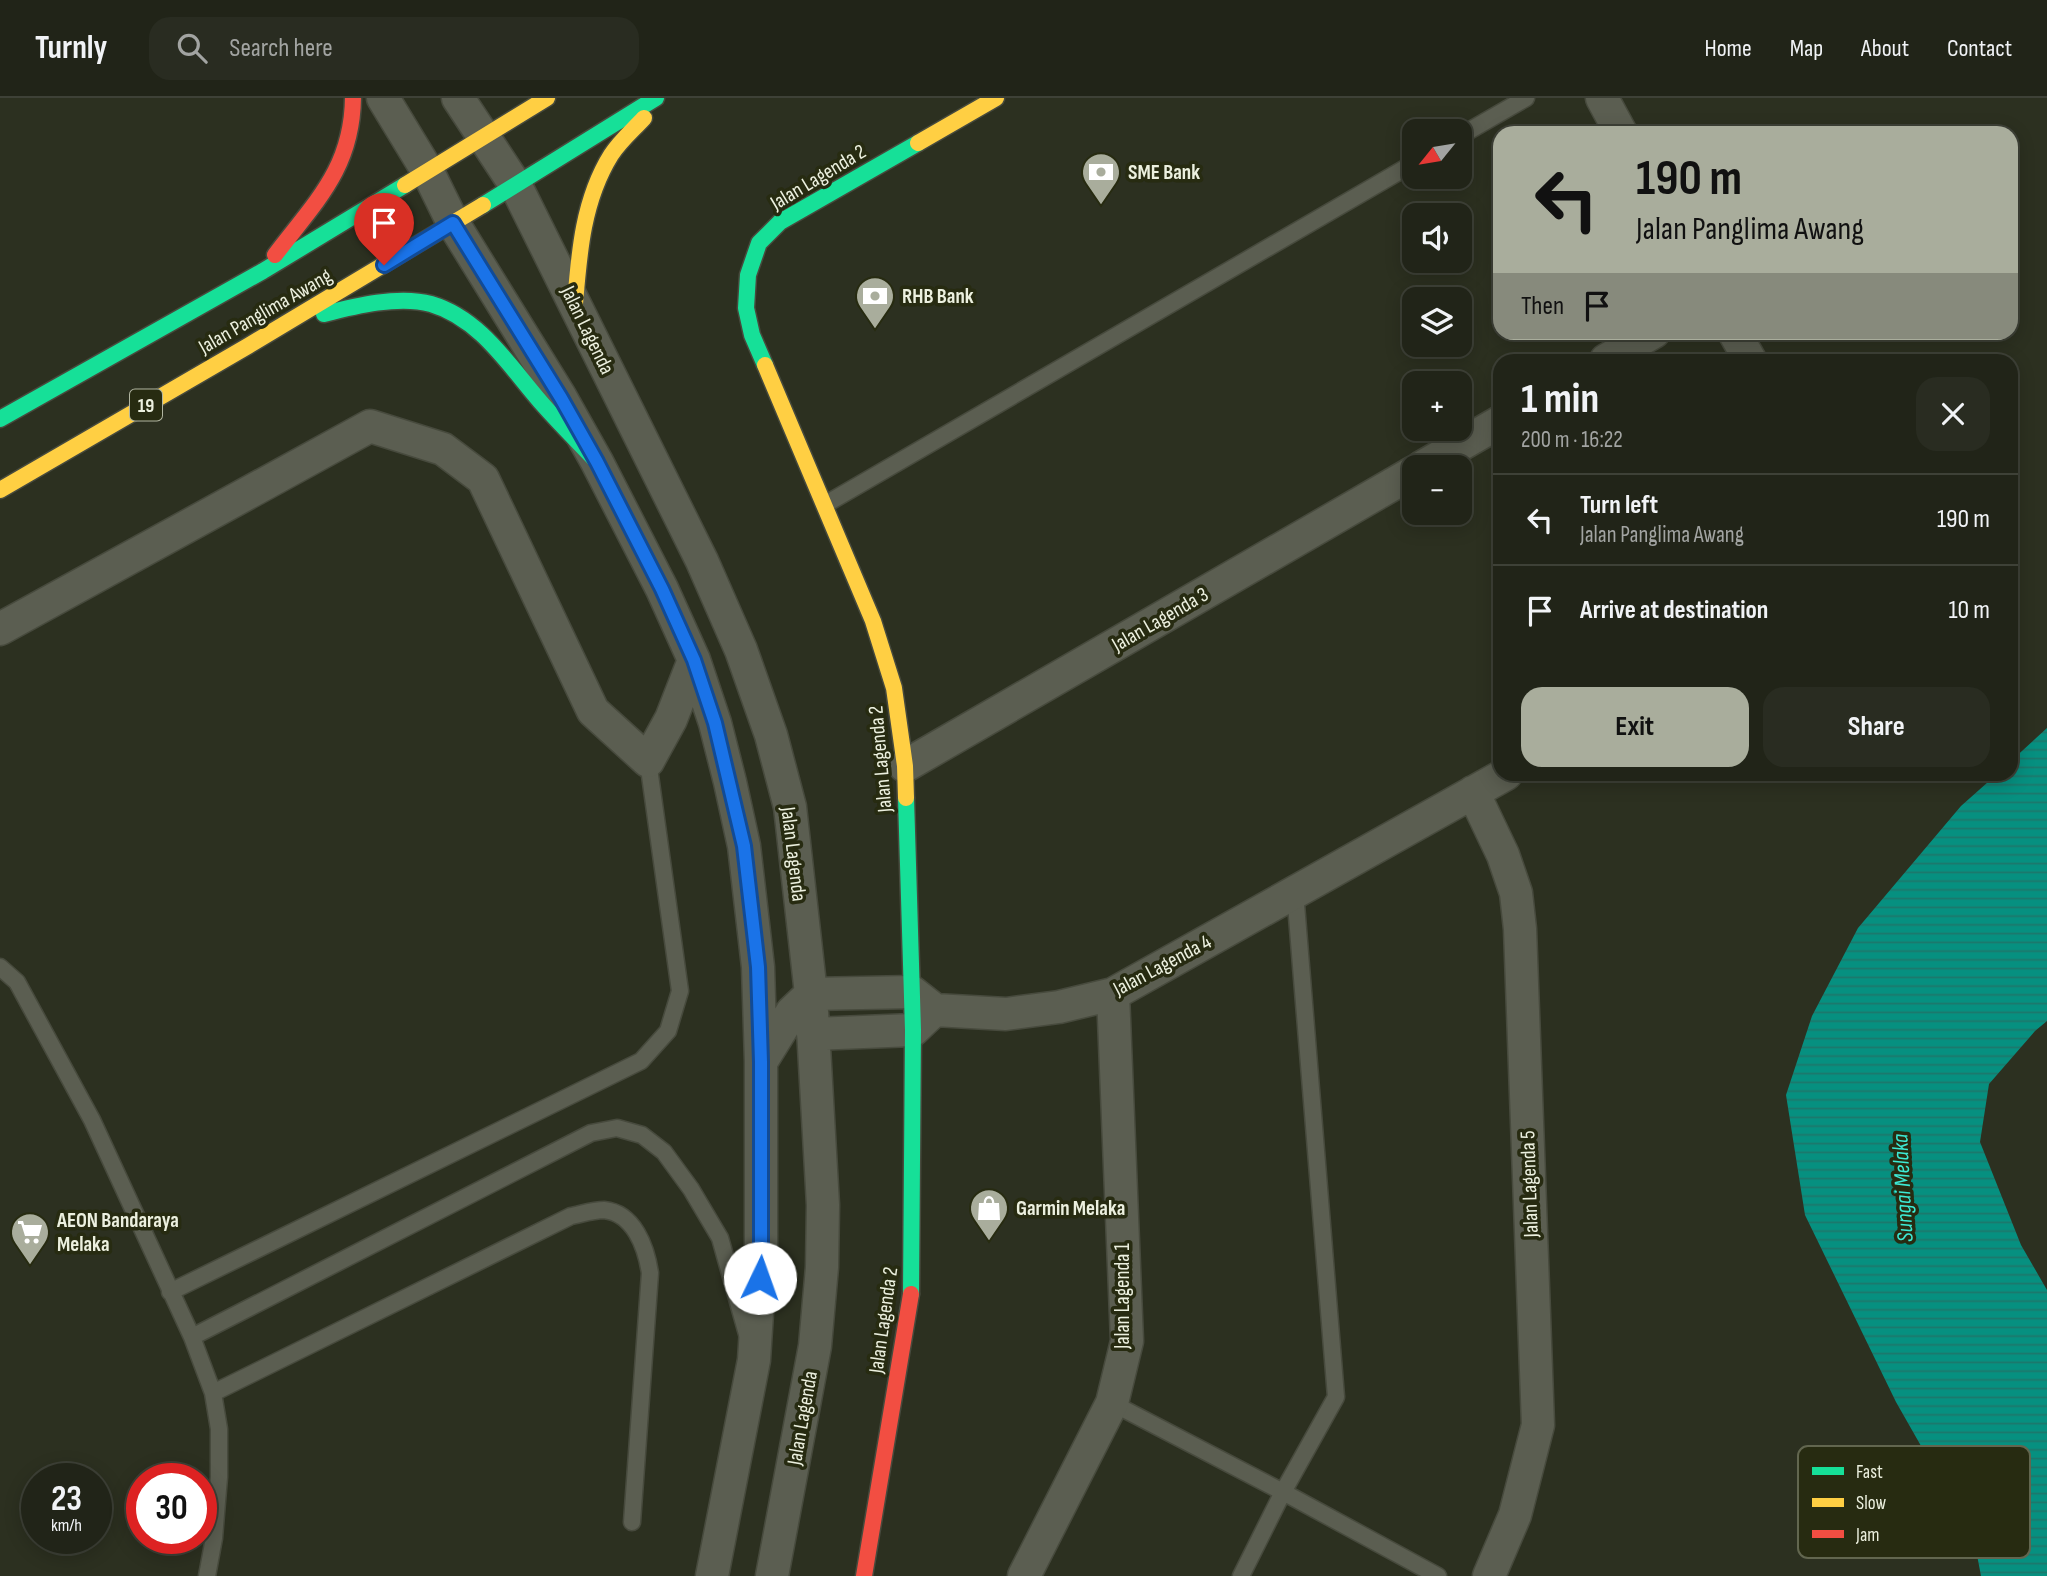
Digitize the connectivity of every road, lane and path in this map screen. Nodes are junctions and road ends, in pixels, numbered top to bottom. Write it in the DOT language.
graph roads {
  1 [pos="353,98"];
  2 [pos="383,98"];
  3 [pos="458,98"];
  4 [pos="547,98"];
  5 [pos="659,98"];
  6 [pos="996,98"];
  7 [pos="1526,98"];
  8 [pos="1602,98"];
  9 [pos="1617,126"];
  10 [pos="1472,129"];
  11 [pos="484,137"];
  12 [pos="1402,170"];
  13 [pos="428,172"];
  14 [pos="516,186"];
  15 [pos="453,223"];
  16 [pos="263,271"];
  17 [pos="575,304"];
  18 [pos="291,321"];
  19 [pos="1640,340"];
  20 [pos="1616,354"];
  21 [pos="0,419"];
  22 [pos="1493,426"];
  23 [pos="1443,455"];
  24 [pos="597,462"];
  25 [pos="1402,479"];
  26 [pos="0,489"];
  27 [pos="825,504"];
  28 [pos="0,629"];
  29 [pos="694,660"];
  30 [pos="648,761"];
  31 [pos="905,766"];
  32 [pos="1493,781"];
  33 [pos="1473,792"];
  34 [pos="1295,892"];
  35 [pos="0,967"];
  36 [pos="758,967"];
  37 [pos="1113,993"];
  38 [pos="920,1011"];
  39 [pos="805,1013"];
  40 [pos="761,1062"];
  41 [pos="170,1292"];
  42 [pos="192,1337"];
  43 [pos="754,1360"];
  44 [pos="213,1393"];
  45 [pos="1112,1403"];
  46 [pos="1283,1492"];
  47 [pos="632,1522"];
  48 [pos="207,1576"];
  49 [pos="712,1576"];
  50 [pos="772,1576"];
  51 [pos="864,1576"];
  52 [pos="1024,1576"];
  53 [pos="1241,1576"];
  54 [pos="1438,1576"];
  55 [pos="1489,1576"];
  1 -- 16 [label="main road"];
  2 -- 13 [label="street"];
  3 -- 11 [label="street, Jalan Lagenda"];
  4 -- 11 [label="main road, Jalan Panglima Awang"];
  5 -- 14 [label="main road, Jalan Panglima Awang / 19"];
  5 -- 17 [label="main road"];
  6 -- 27 [label="main road, Jalan Lagenda 2"];
  7 -- 10 [label="lane"];
  8 -- 9 [label="street"];
  11 -- 13 [label="main road, Jalan Panglima Awang"];
  11 -- 14 [label="street, Jalan Lagenda"];
  12 -- 27 [label="lane"];
  13 -- 15 [label="street"];
  13 -- 16 [label="main road, Jalan Panglima Awang"];
  14 -- 15 [label="main road, Jalan Panglima Awang / 19"];
  14 -- 17 [label="street, Jalan Lagenda"];
  15 -- 18 [label="main road, Jalan Panglima Awang / 19"];
  15 -- 24 [label="street"];
  16 -- 21 [label="main road, Jalan Panglima Awang"];
  17 -- 39 [label="street, Jalan Lagenda"];
  18 -- 24 [label="main road"];
  18 -- 26 [label="main road, Jalan Panglima Awang / 19"];
  19 -- 20 [label="street"];
  22 -- 23 [label="street"];
  24 -- 29 [label="street"];
  25 -- 31 [label="street, Jalan Lagenda 3"];
  27 -- 31 [label="main road, Jalan Lagenda 2"];
  28 -- 30 [label="street"];
  29 -- 30 [label="street"];
  29 -- 36 [label="street"];
  30 -- 41 [label="lane"];
  31 -- 38 [label="main road, Jalan Lagenda 2"];
  32 -- 33 [label="street, Jalan Lagenda 4"];
  33 -- 34 [label="street, Jalan Lagenda 4"];
  33 -- 55 [label="street, Jalan Lagenda 5"];
  34 -- 37 [label="street, Jalan Lagenda 4"];
  34 -- 46 [label="lane"];
  35 -- 41 [label="lane"];
  36 -- 39 [label="street"];
  36 -- 40 [label="street"];
  37 -- 38 [label="street, Jalan Lagenda 4"];
  37 -- 45 [label="street, Jalan Lagenda 1"];
  38 -- 39 [label="street, Jalan Lagenda 4"];
  38 -- 51 [label="main road, Jalan Lagenda 2"];
  39 -- 40 [label="street"];
  39 -- 50 [label="street, Jalan Lagenda"];
  40 -- 43 [label="street"];
  41 -- 42 [label="lane"];
  42 -- 43 [label="lane"];
  42 -- 44 [label="lane"];
  43 -- 49 [label="street"];
  44 -- 47 [label="lane"];
  44 -- 48 [label="lane"];
  45 -- 46 [label="lane"];
  45 -- 52 [label="street, Jalan Lagenda 1"];
  46 -- 53 [label="lane"];
  46 -- 54 [label="lane"];
}
